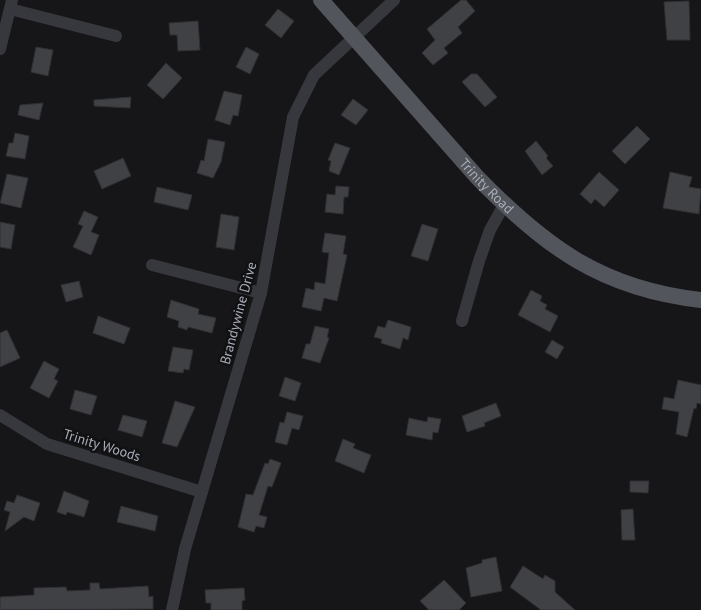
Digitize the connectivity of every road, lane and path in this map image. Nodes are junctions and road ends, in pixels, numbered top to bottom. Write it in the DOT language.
graph roads {
  1 [pos="320,0"];
  2 [pos="394,0"];
  3 [pos="11,5"];
  4 [pos="116,36"];
  5 [pos="352,38"];
  6 [pos="0,49"];
  7 [pos="504,205"];
  8 [pos="152,265"];
  9 [pos="260,293"];
  10 [pos="701,300"];
  11 [pos="462,321"];
  12 [pos="0,415"];
  13 [pos="202,492"];
  14 [pos="172,610"];
  1 -- 5 [label="main road, Trinity Road"];
  2 -- 5 [label="street, Brandywine Drive"];
  3 -- 4 [label="street"];
  3 -- 6 [label="street"];
  5 -- 7 [label="main road, Trinity Road"];
  5 -- 9 [label="street, Brandywine Drive"];
  7 -- 10 [label="main road, Trinity Road"];
  7 -- 11 [label="street"];
  8 -- 9 [label="street"];
  9 -- 13 [label="street, Brandywine Drive"];
  12 -- 13 [label="street, Trinity Woods"];
  13 -- 14 [label="street, Brandywine Drive"];
}
